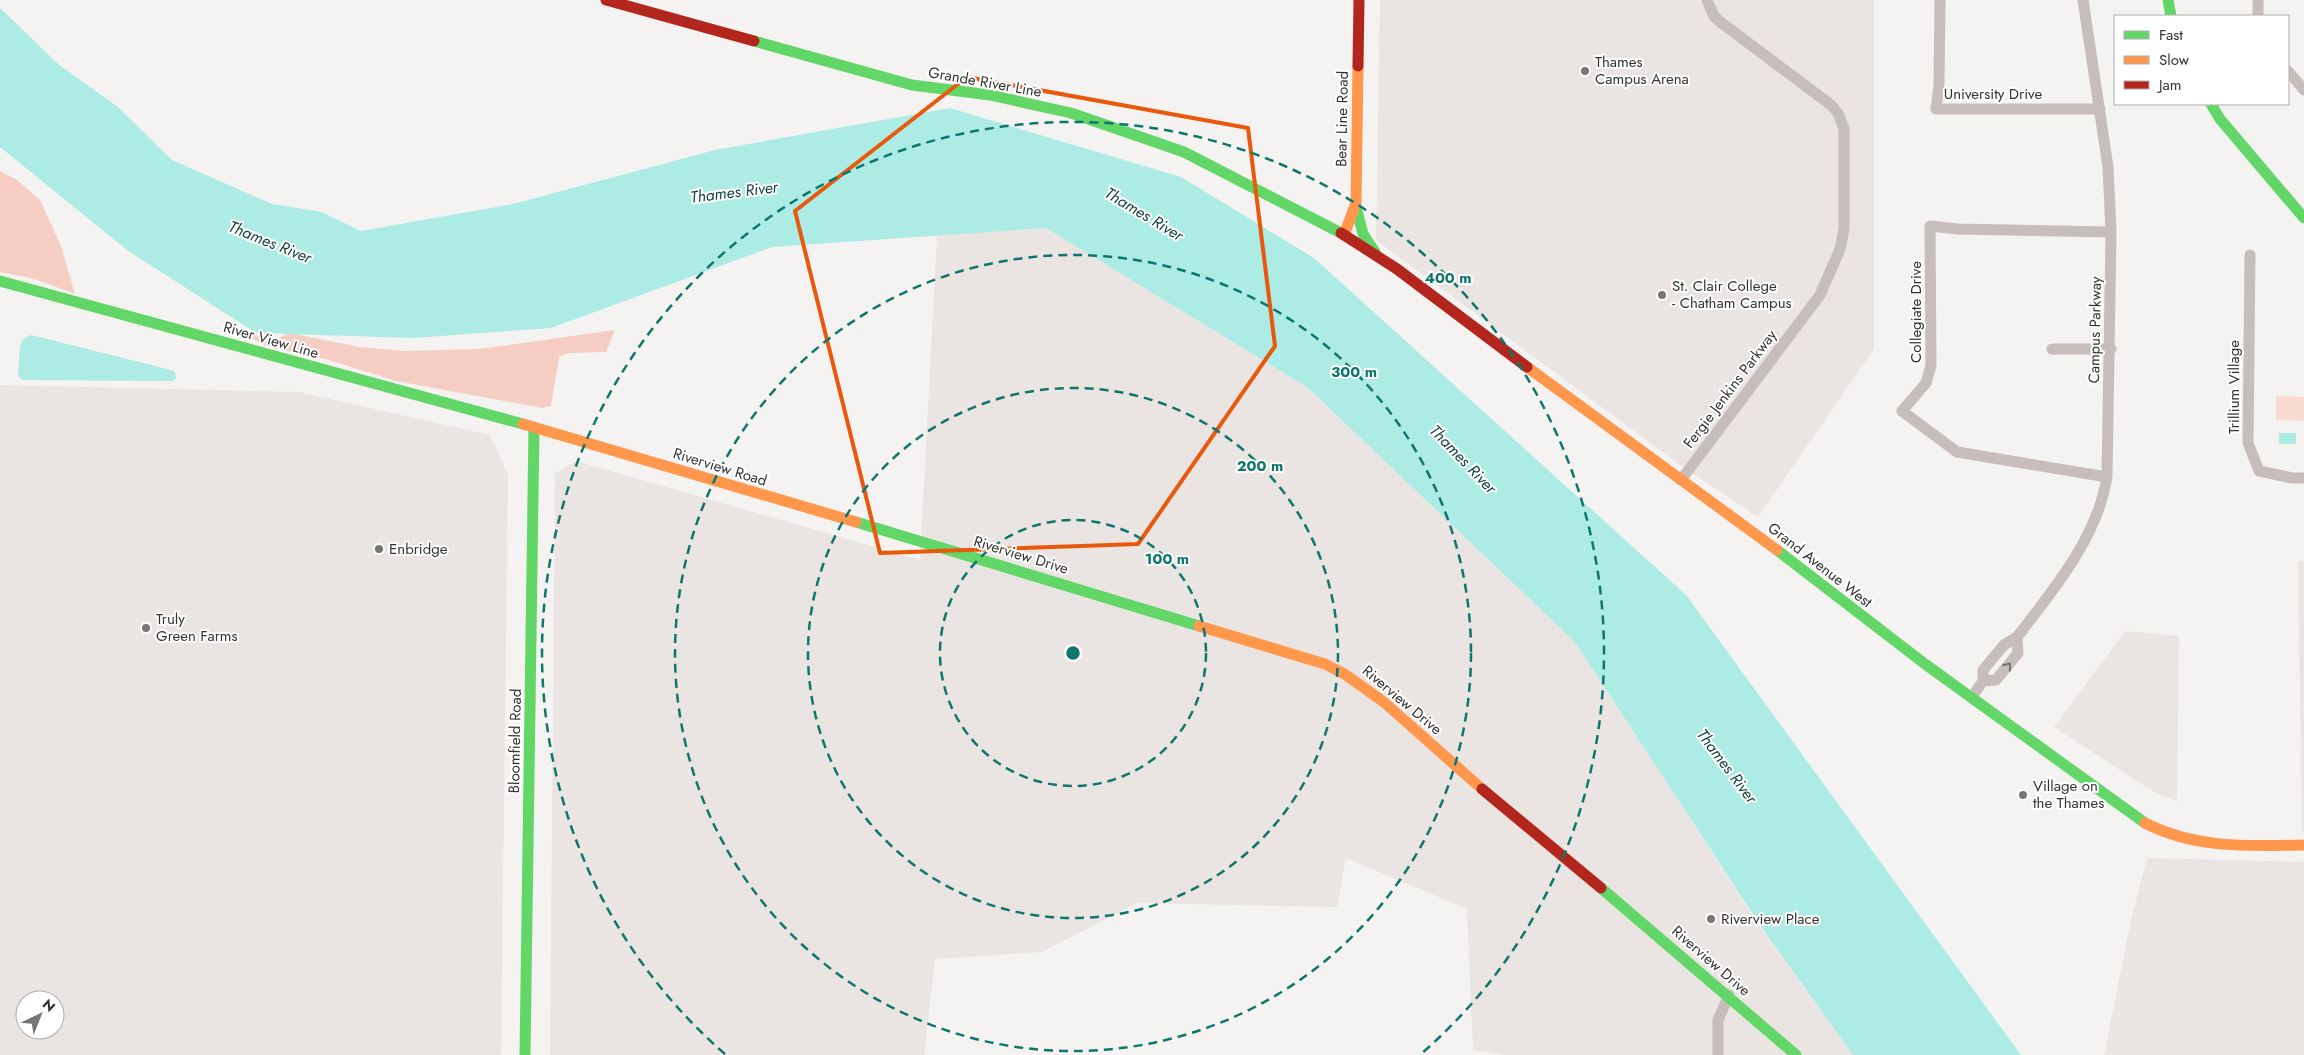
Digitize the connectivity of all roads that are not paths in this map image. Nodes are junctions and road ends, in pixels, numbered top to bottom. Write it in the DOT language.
graph roads {
  1 [pos="606,0"];
  2 [pos="1358,0"];
  3 [pos="1707,0"];
  4 [pos="1940,0"];
  5 [pos="2083,0"];
  6 [pos="2168,0"];
  7 [pos="2258,0"];
  8 [pos="2172,15"];
  9 [pos="2258,15"];
  10 [pos="2289,72"];
  11 [pos="2304,90"];
  12 [pos="2212,105"];
  13 [pos="2100,108"];
  14 [pos="1356,203"];
  15 [pos="2304,218"];
  16 [pos="2111,232"];
  17 [pos="1344,235"];
  18 [pos="2250,255"];
  19 [pos="1387,263"];
  20 [pos="0,281"];
  21 [pos="2052,349"];
  22 [pos="2110,349"];
  23 [pos="534,427"];
  24 [pos="2107,477"];
  25 [pos="2304,478"];
  26 [pos="1681,480"];
  27 [pos="897,535"];
  28 [pos="2017,637"];
  29 [pos="1983,681"];
  30 [pos="1972,697"];
  31 [pos="2304,845"];
  32 [pos="1729,995"];
  33 [pos="525,1055"];
  34 [pos="1718,1055"];
  35 [pos="1796,1055"];
  1 -- 17 [label="main road, Grande River Line"];
  2 -- 14 [label="main road, Bear Line Road"];
  3 -- 26 [label="street, Fergie Jenkins Parkway"];
  4 -- 13 [label="street, University Drive"];
  5 -- 13 [label="street, Campus Parkway"];
  6 -- 8 [label="main road"];
  7 -- 9 [label="street"];
  10 -- 11 [label="street"];
  12 -- 15 [label="main road"];
  13 -- 16 [label="street, Campus Parkway"];
  14 -- 17 [label="main road, Bear Line Road"];
  14 -- 19 [label="main road"];
  16 -- 22 [label="street, Campus Parkway"];
  16 -- 24 [label="street, Collegiate Drive"];
  17 -- 19 [label="main road, Grand Avenue West"];
  18 -- 25 [label="street, Trillium Village"];
  19 -- 26 [label="main road, Grand Avenue West"];
  20 -- 23 [label="main road, River View Line"];
  21 -- 22 [label="street"];
  22 -- 24 [label="street, Campus Parkway"];
  23 -- 27 [label="main road, Riverview Road"];
  23 -- 33 [label="main road, Bloomfield Road"];
  24 -- 28 [label="street, Campus Parkway"];
  26 -- 30 [label="main road, Grand Avenue West"];
  27 -- 32 [label="main road, Riverview Drive"];
  28 -- 29 [label="street, Campus Parkway"];
  29 -- 28 [label="street, Campus Parkway, one-way"];
  29 -- 30 [label="street, Campus Parkway"];
  30 -- 31 [label="main road, Grand Avenue West"];
  32 -- 34 [label="street"];
  32 -- 35 [label="main road, Riverview Drive"];
}
